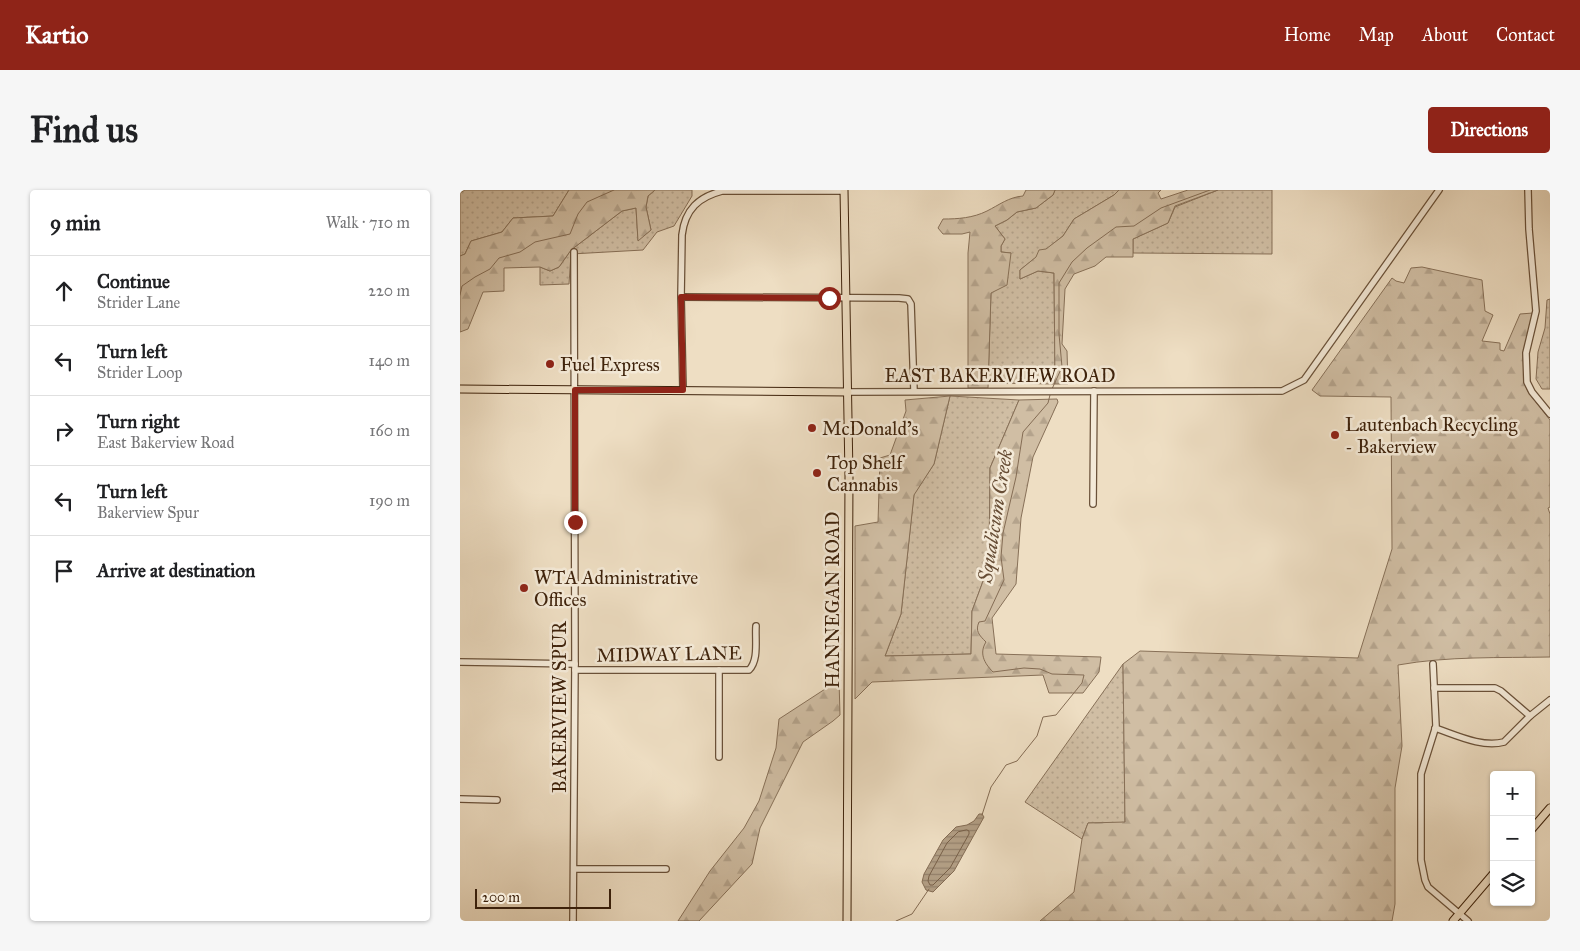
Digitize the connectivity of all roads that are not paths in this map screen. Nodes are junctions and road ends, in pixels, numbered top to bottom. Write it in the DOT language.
graph roads {
  1 [pos="844,190"];
  2 [pos="1439,190"];
  3 [pos="1528,190"];
  4 [pos="574,252"];
  5 [pos="681,297"];
  6 [pos="847,298"];
  7 [pos="460,389"];
  8 [pos="575,390"];
  9 [pos="683,390"];
  10 [pos="914,391"];
  11 [pos="1094,391"];
  12 [pos="848,392"];
  13 [pos="1550,414"];
  14 [pos="1093,504"];
  15 [pos="756,626"];
  16 [pos="460,662"];
  17 [pos="1433,664"];
  18 [pos="575,667"];
  19 [pos="719,670"];
  20 [pos="1434,688"];
  21 [pos="1550,700"];
  22 [pos="1530,716"];
  23 [pos="1435,728"];
  24 [pos="719,757"];
  25 [pos="460,800"];
  26 [pos="497,800"];
  27 [pos="1550,808"];
  28 [pos="1535,825"];
  29 [pos="574,869"];
  30 [pos="666,869"];
  31 [pos="1490,879"];
  32 [pos="1460,913"];
  33 [pos="573,921"];
  34 [pos="846,921"];
  35 [pos="1453,921"];
  36 [pos="1468,921"];
  1 -- 5 [label="street"];
  1 -- 6 [label="main road, HANNEGAN ROAD"];
  2 -- 11 [label="street, EAST BAKERVIEW ROAD"];
  3 -- 13 [label="street"];
  4 -- 8 [label="street, BAKERVIEW SPUR"];
  5 -- 6 [label="street"];
  5 -- 9 [label="street"];
  6 -- 10 [label="street"];
  6 -- 12 [label="main road, HANNEGAN ROAD"];
  7 -- 8 [label="main road, EAST BAKERVIEW ROAD"];
  8 -- 9 [label="main road, EAST BAKERVIEW ROAD"];
  8 -- 18 [label="street, BAKERVIEW SPUR"];
  9 -- 12 [label="main road, EAST BAKERVIEW ROAD"];
  10 -- 11 [label="street, EAST BAKERVIEW ROAD"];
  10 -- 12 [label="street, EAST BAKERVIEW ROAD"];
  11 -- 14 [label="street"];
  12 -- 34 [label="main road, HANNEGAN ROAD"];
  15 -- 19 [label="street, MIDWAY LANE"];
  16 -- 18 [label="street, MIDWAY LANE"];
  17 -- 20 [label="street"];
  18 -- 19 [label="street, MIDWAY LANE"];
  18 -- 29 [label="street, BAKERVIEW SPUR"];
  19 -- 24 [label="street"];
  20 -- 22 [label="street"];
  20 -- 23 [label="street"];
  21 -- 22 [label="street"];
  22 -- 23 [label="street"];
  23 -- 32 [label="street"];
  25 -- 26 [label="street"];
  27 -- 28 [label="main road"];
  29 -- 30 [label="street"];
  29 -- 33 [label="street, BAKERVIEW SPUR"];
  31 -- 32 [label="main road"];
  32 -- 35 [label="main road"];
  32 -- 36 [label="street"];
}
